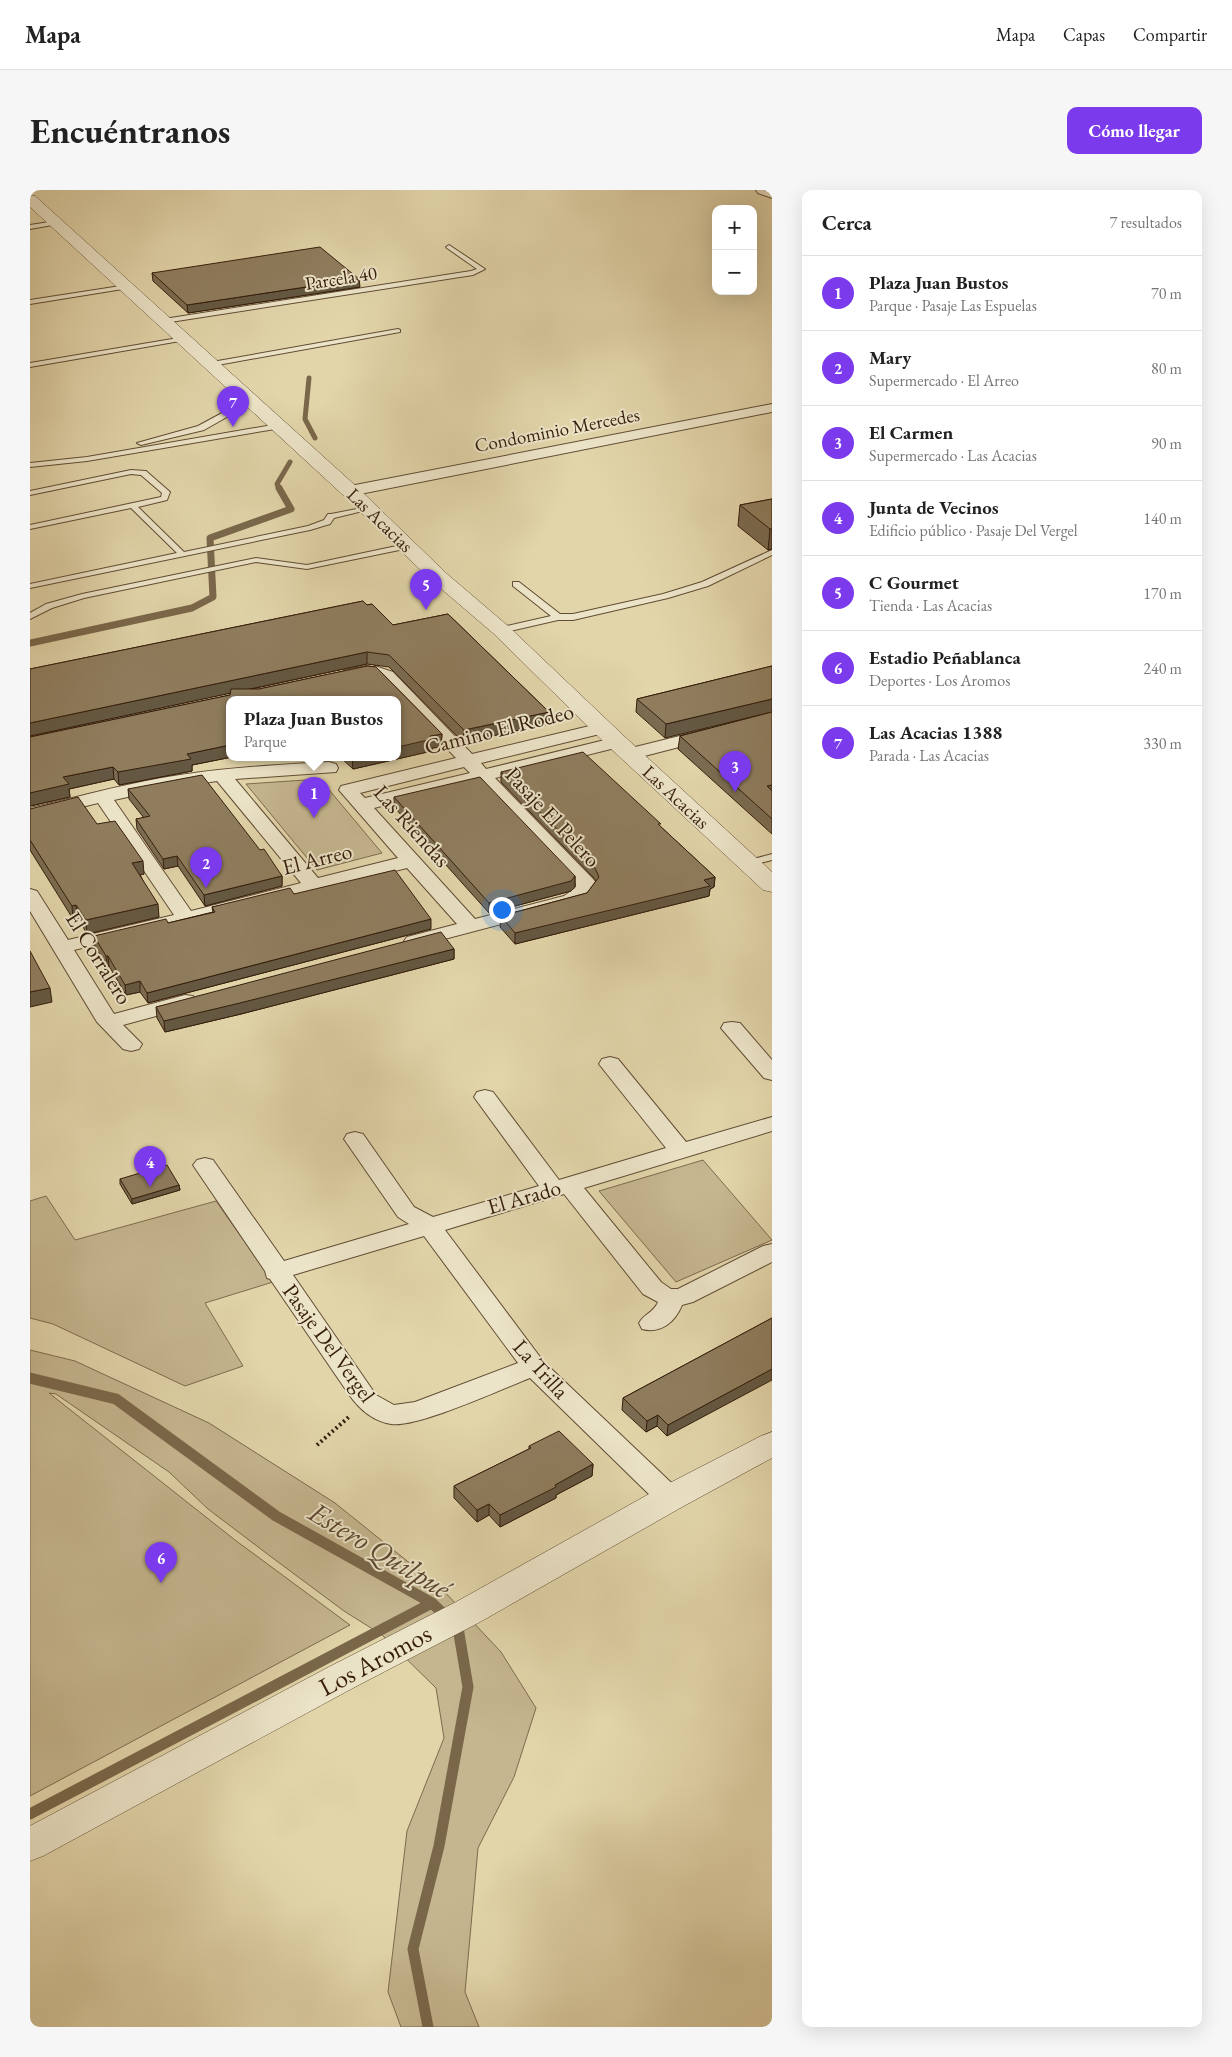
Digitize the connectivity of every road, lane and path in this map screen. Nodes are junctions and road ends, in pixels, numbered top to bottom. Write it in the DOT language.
graph roads {
  1 [pos="762,190"];
  2 [pos="772,194"];
  3 [pos="30,198"];
  4 [pos="56,223"];
  5 [pos="30,227"];
  6 [pos="449,248"];
  7 [pos="127,287"];
  8 [pos="30,302"];
  9 [pos="164,321"];
  10 [pos="398,332"];
  11 [pos="184,339"];
  12 [pos="212,364"];
  13 [pos="30,365"];
  14 [pos="250,401"];
  15 [pos="772,408"];
  16 [pos="278,426"];
  17 [pos="87,459"];
  18 [pos="30,465"];
  19 [pos="350,491"];
  20 [pos="30,493"];
  21 [pos="133,506"];
  22 [pos="367,509"];
  23 [pos="30,528"];
  24 [pos="406,546"];
  25 [pos="772,552"];
  26 [pos="182,554"];
  27 [pos="516,584"];
  28 [pos="30,586"];
  29 [pos="30,616"];
  30 [pos="558,616"];
  31 [pos="500,630"];
  32 [pos="330,679"];
  33 [pos="724,730"];
  34 [pos="616,741"];
  35 [pos="324,762"];
  36 [pos="468,762"];
  37 [pos="222,775"];
  38 [pos="482,776"];
  39 [pos="348,790"];
  40 [pos="103,797"];
  41 [pos="361,805"];
  42 [pos="30,814"];
  43 [pos="772,857"];
  44 [pos="410,860"];
  45 [pos="748,863"];
  46 [pos="312,884"];
  47 [pos="772,885"];
  48 [pos="30,894"];
  49 [pos="186,918"];
  50 [pos="470,926"];
  51 [pos="394,946"];
  52 [pos="62,947"];
  53 [pos="204,996"];
  54 [pos="108,1022"];
  55 [pos="732,1028"];
  56 [pos="131,1044"];
  57 [pos="610,1064"];
  58 [pos="772,1073"];
  59 [pos="485,1098"];
  60 [pos="772,1124"];
  61 [pos="355,1139"];
  62 [pos="681,1151"];
  63 [pos="205,1165"];
  64 [pos="561,1187"];
  65 [pos="429,1225"];
  66 [pos="772,1252"];
  67 [pos="276,1272"];
  68 [pos="672,1299"];
  69 [pos="651,1322"];
  70 [pos="534,1367"];
  71 [pos="367,1401"];
  72 [pos="772,1444"];
  73 [pos="317,1445"];
  74 [pos="670,1498"];
  75 [pos="30,1845"];
  1 -- 2 [label="street"];
  3 -- 4 [label="street, Las Acacias"];
  4 -- 5 [label="lane"];
  4 -- 7 [label="street, Las Acacias"];
  6 -- 9 [label="lane, Parcela 40"];
  7 -- 8 [label="lane"];
  7 -- 9 [label="street, Las Acacias"];
  9 -- 11 [label="street, Las Acacias"];
  10 -- 12 [label="lane"];
  11 -- 12 [label="street, Las Acacias"];
  11 -- 13 [label="lane"];
  12 -- 14 [label="street, Las Acacias"];
  14 -- 16 [label="street, Las Acacias"];
  14 -- 17 [label="lane"];
  15 -- 19 [label="street, Condominio Mercedes"];
  16 -- 17 [label="lane"];
  16 -- 19 [label="street, Las Acacias"];
  17 -- 18 [label="lane"];
  19 -- 22 [label="street, Las Acacias"];
  20 -- 21 [label="lane"];
  21 -- 23 [label="lane"];
  21 -- 26 [label="lane"];
  22 -- 24 [label="street, Las Acacias"];
  22 -- 26 [label="lane"];
  24 -- 29 [label="lane"];
  24 -- 31 [label="street, Las Acacias"];
  25 -- 30 [label="lane"];
  26 -- 28 [label="lane"];
  27 -- 30 [label="lane"];
  30 -- 31 [label="lane"];
  31 -- 34 [label="street, Las Acacias"];
  32 -- 36 [label="street"];
  33 -- 34 [label="street"];
  34 -- 36 [label="street, Camino El Rodeo"];
  34 -- 38 [label="street, Camino El Rodeo"];
  34 -- 45 [label="street, Las Acacias"];
  35 -- 37 [label="street"];
  35 -- 39 [label="street, Las Riendas"];
  36 -- 38 [label="street"];
  36 -- 39 [label="street, Camino El Rodeo"];
  37 -- 40 [label="street"];
  37 -- 46 [label="street"];
  38 -- 41 [label="street, Camino El Rodeo"];
  38 -- 50 [label="street, Pasaje El Pelero"];
  39 -- 41 [label="street, Las Riendas"];
  40 -- 42 [label="street"];
  40 -- 49 [label="street"];
  41 -- 44 [label="street, Las Riendas"];
  43 -- 45 [label="lane"];
  44 -- 46 [label="street, El Arreo"];
  44 -- 50 [label="street, Las Riendas"];
  45 -- 47 [label="street, Las Acacias"];
  46 -- 49 [label="street, El Arreo"];
  48 -- 52 [label="street, El Corralero"];
  49 -- 52 [label="street, El Arreo"];
  50 -- 51 [label="street"];
  52 -- 54 [label="street, El Corralero"];
  53 -- 54 [label="street"];
  54 -- 56 [label="street, El Corralero"];
  55 -- 58 [label="street"];
  57 -- 62 [label="street"];
  59 -- 64 [label="street"];
  60 -- 62 [label="street, El Arado"];
  61 -- 65 [label="street"];
  62 -- 64 [label="street, El Arado"];
  63 -- 67 [label="street, Pasaje Del Vergel"];
  64 -- 65 [label="street, El Arado"];
  64 -- 68 [label="street"];
  65 -- 67 [label="street, El Arado"];
  65 -- 70 [label="street, La Trilla"];
  66 -- 68 [label="street"];
  67 -- 71 [label="street, Pasaje Del Vergel"];
  68 -- 69 [label="street"];
  70 -- 71 [label="street, Pasaje Del Vergel"];
  70 -- 74 [label="street, La Trilla"];
  71 -- 73 [label="path"];
  72 -- 74 [label="street, Los Aromos"];
  74 -- 75 [label="street, Los Aromos"];
}
